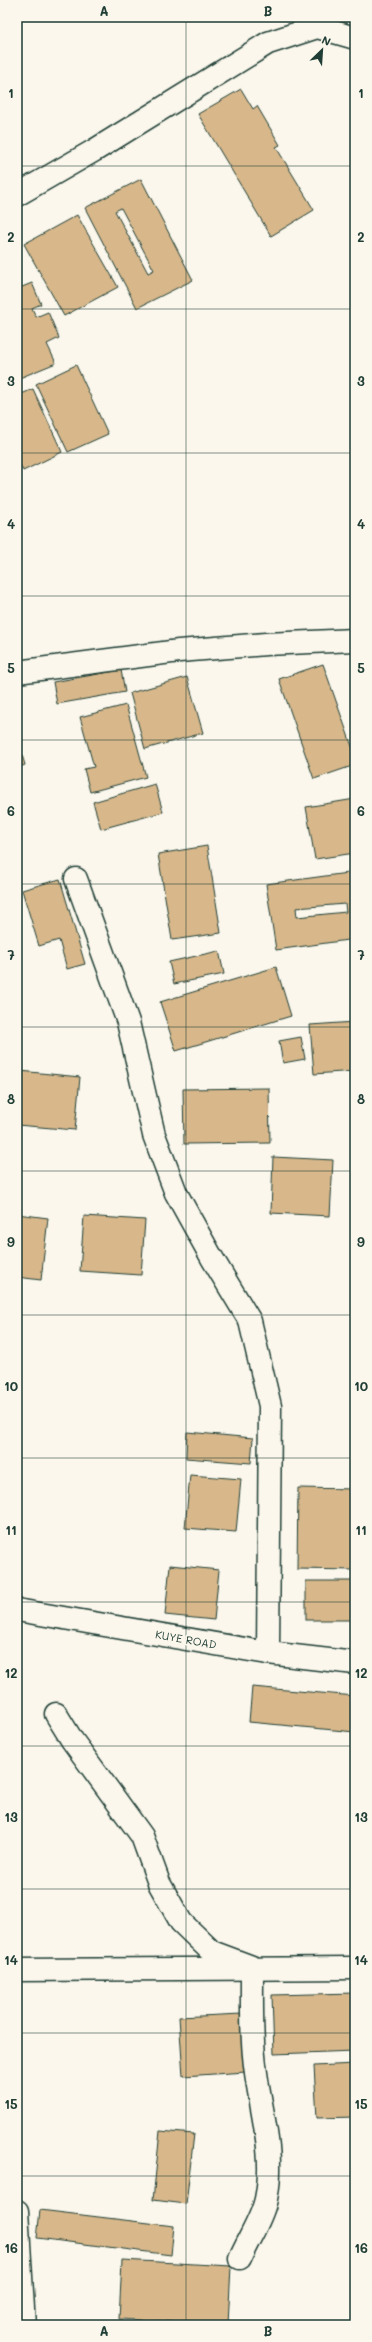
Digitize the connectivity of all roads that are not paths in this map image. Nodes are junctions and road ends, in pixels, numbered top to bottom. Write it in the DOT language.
graph roads {
  1 [pos="355,38"];
  2 [pos="17,195"];
  3 [pos="355,640"];
  4 [pos="17,672"];
  5 [pos="76,879"];
  6 [pos="17,1610"];
  7 [pos="268,1653"];
  8 [pos="355,1663"];
  9 [pos="56,1714"];
  10 [pos="252,1967"];
  11 [pos="355,1968"];
  12 [pos="17,1970"];
  13 [pos="17,2211"];
  14 [pos="240,2258"];
  15 [pos="24,2325"];
  1 -- 2 [label="street"];
  3 -- 4 [label="street"];
  5 -- 7 [label="street"];
  6 -- 7 [label="street, KUYE ROAD"];
  7 -- 8 [label="street, KUYE ROAD"];
  9 -- 10 [label="street"];
  10 -- 11 [label="street"];
  10 -- 12 [label="street"];
  10 -- 14 [label="street"];
  13 -- 15 [label="street"];
}
